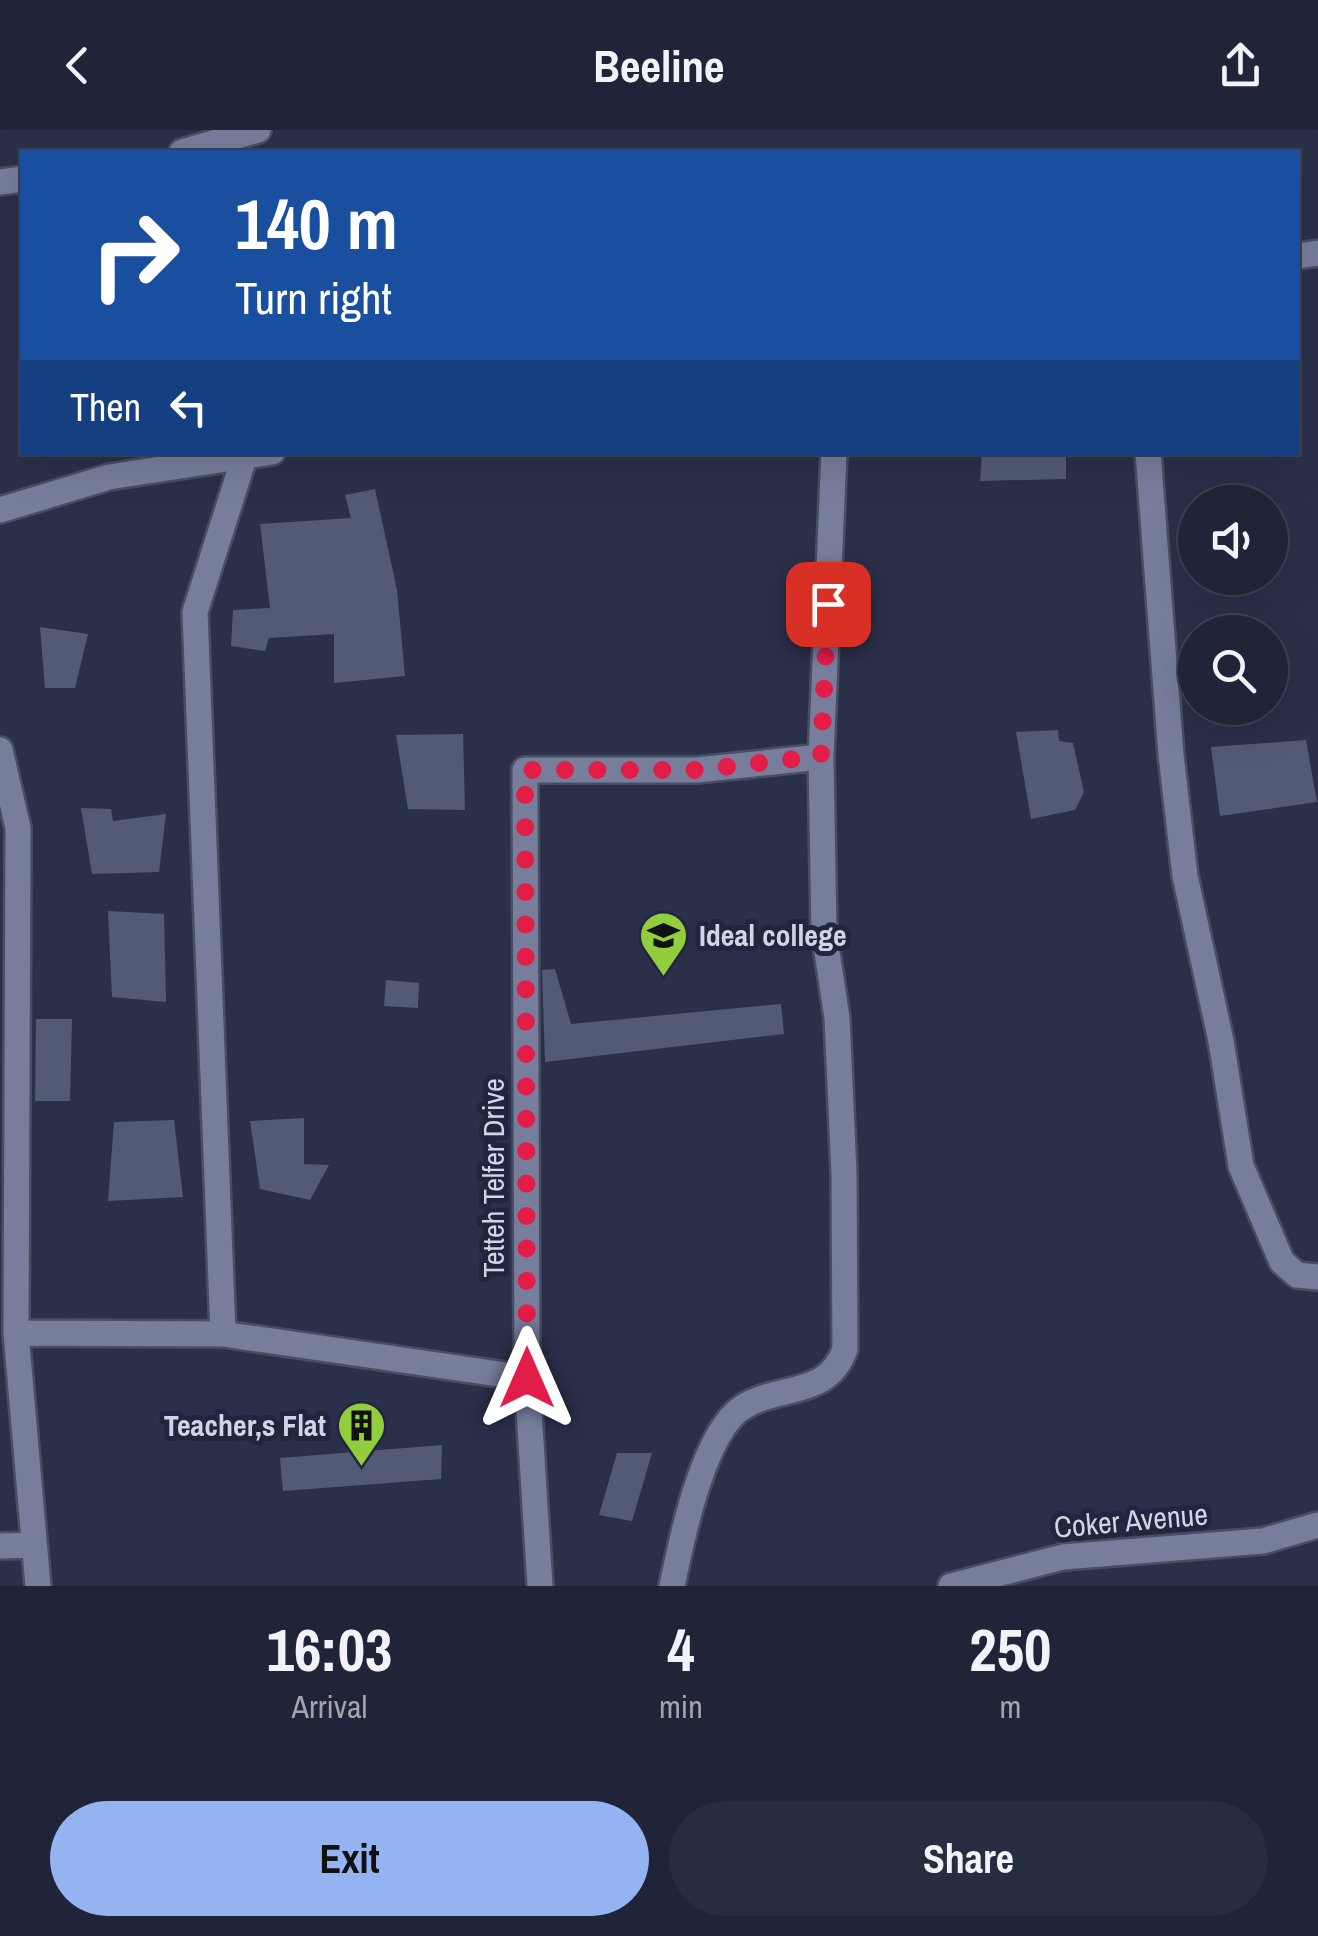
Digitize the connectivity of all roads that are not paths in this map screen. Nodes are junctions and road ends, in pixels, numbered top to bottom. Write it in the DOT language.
graph roads {
  1 [pos="258,130"];
  2 [pos="189,150"];
  3 [pos="249,455"];
  4 [pos="255,455"];
  5 [pos="834,455"];
  6 [pos="1148,455"];
  7 [pos="0,510"];
  8 [pos="0,750"];
  9 [pos="821,756"];
  10 [pos="1318,1277"];
  11 [pos="16,1333"];
  12 [pos="224,1334"];
  13 [pos="527,1378"];
  14 [pos="1318,1525"];
  15 [pos="34,1545"];
  16 [pos="0,1546"];
  17 [pos="38,1586"];
  18 [pos="540,1586"];
  19 [pos="672,1586"];
  20 [pos="951,1586"];
  1 -- 2 [label="street"];
  3 -- 7 [label="street"];
  4 -- 12 [label="street"];
  5 -- 9 [label="street"];
  6 -- 10 [label="street"];
  8 -- 11 [label="street"];
  9 -- 13 [label="street, Tetteh Telfer Drive"];
  9 -- 19 [label="street"];
  11 -- 12 [label="street"];
  11 -- 15 [label="street"];
  12 -- 13 [label="street"];
  13 -- 18 [label="street, Tetteh Telfer Drive"];
  14 -- 20 [label="street, Coker Avenue"];
  15 -- 16 [label="street"];
  15 -- 17 [label="street"];
}
